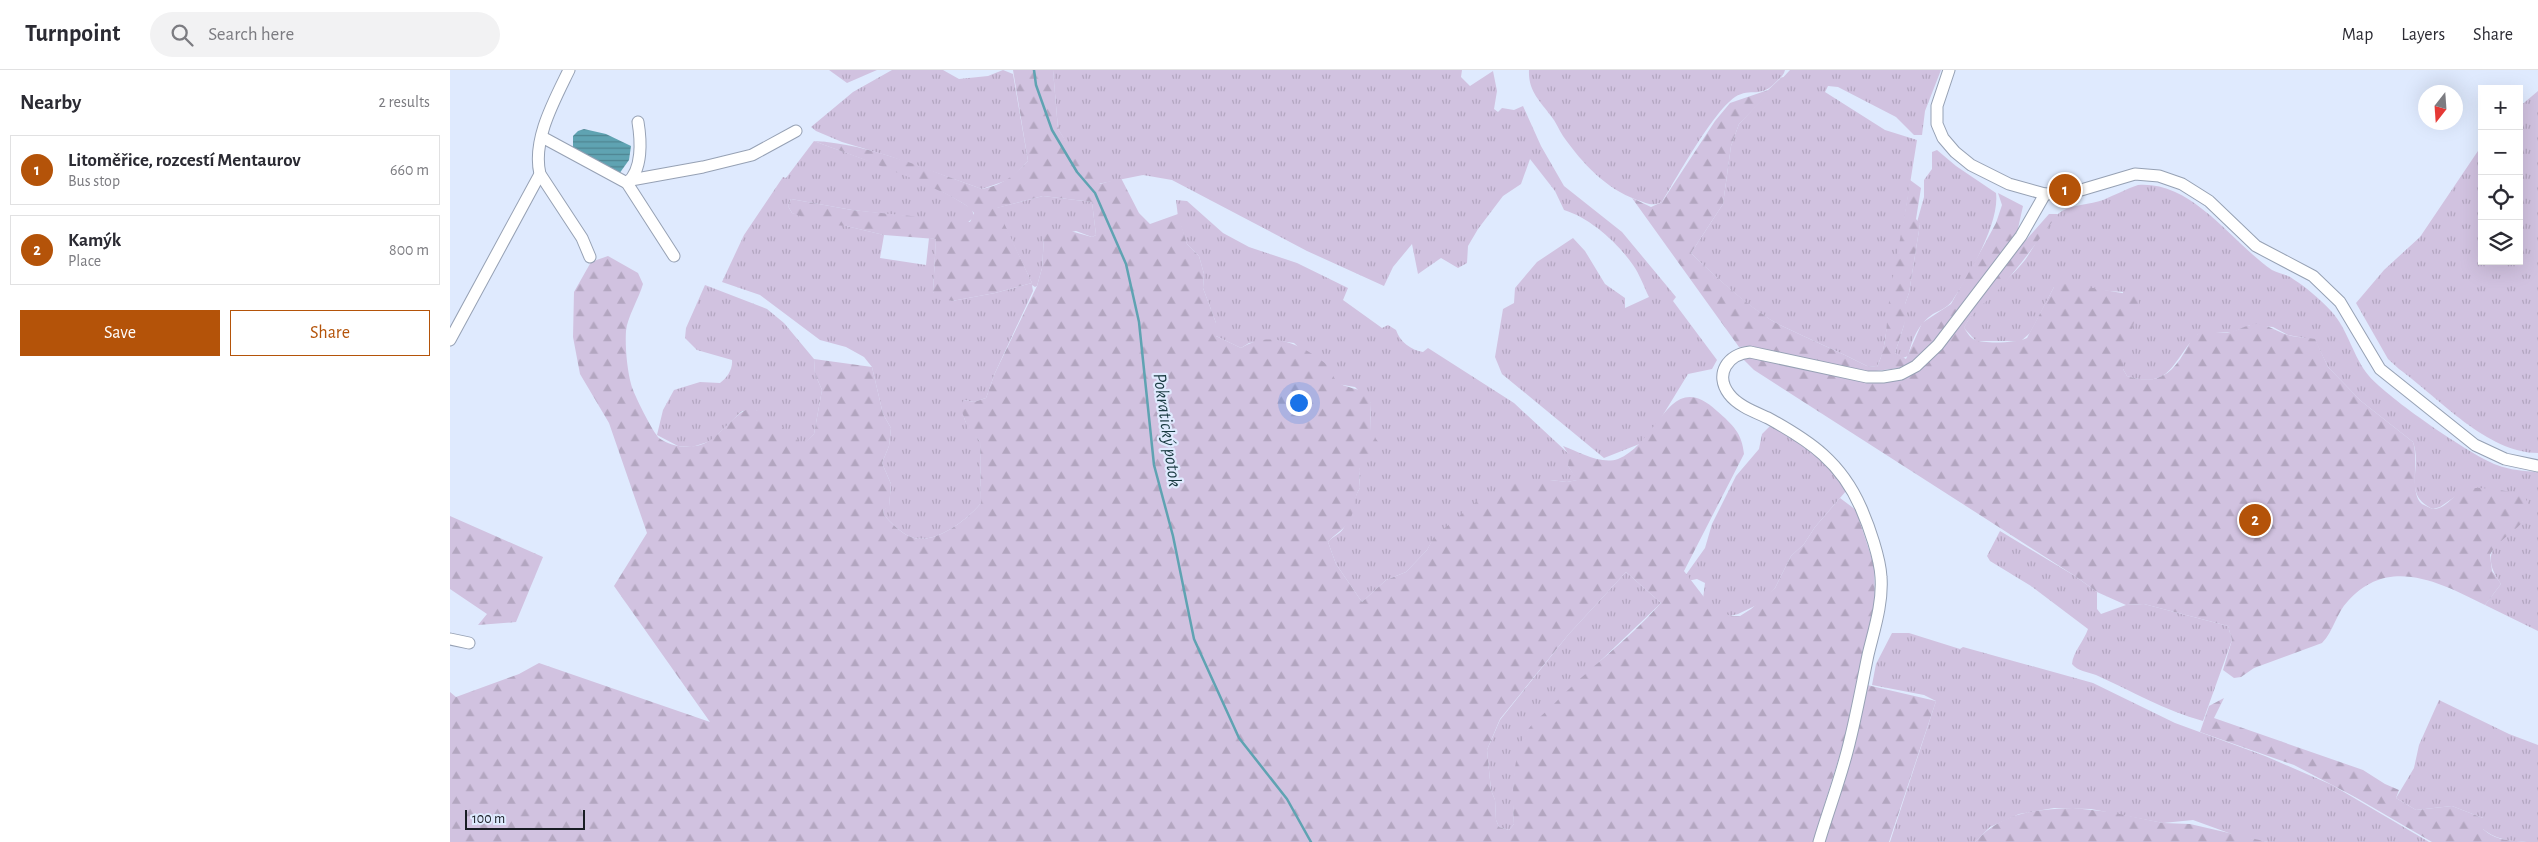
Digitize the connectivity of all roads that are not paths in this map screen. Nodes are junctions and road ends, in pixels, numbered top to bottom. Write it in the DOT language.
graph roads {
  1 [pos="569,70"];
  2 [pos="1949,70"];
  3 [pos="638,122"];
  4 [pos="796,131"];
  5 [pos="542,137"];
  6 [pos="540,174"];
  7 [pos="629,181"];
  8 [pos="2045,194"];
  9 [pos="674,256"];
  10 [pos="590,257"];
  11 [pos="450,340"];
  12 [pos="2538,466"];
  13 [pos="450,638"];
  14 [pos="469,643"];
  15 [pos="1819,842"];
  1 -- 5 [label="street"];
  2 -- 8 [label="street"];
  3 -- 7 [label="street"];
  4 -- 7 [label="street"];
  5 -- 6 [label="street"];
  5 -- 7 [label="street"];
  6 -- 10 [label="street"];
  6 -- 11 [label="street"];
  7 -- 9 [label="street"];
  8 -- 12 [label="street"];
  8 -- 15 [label="street"];
  13 -- 14 [label="street"];
}
